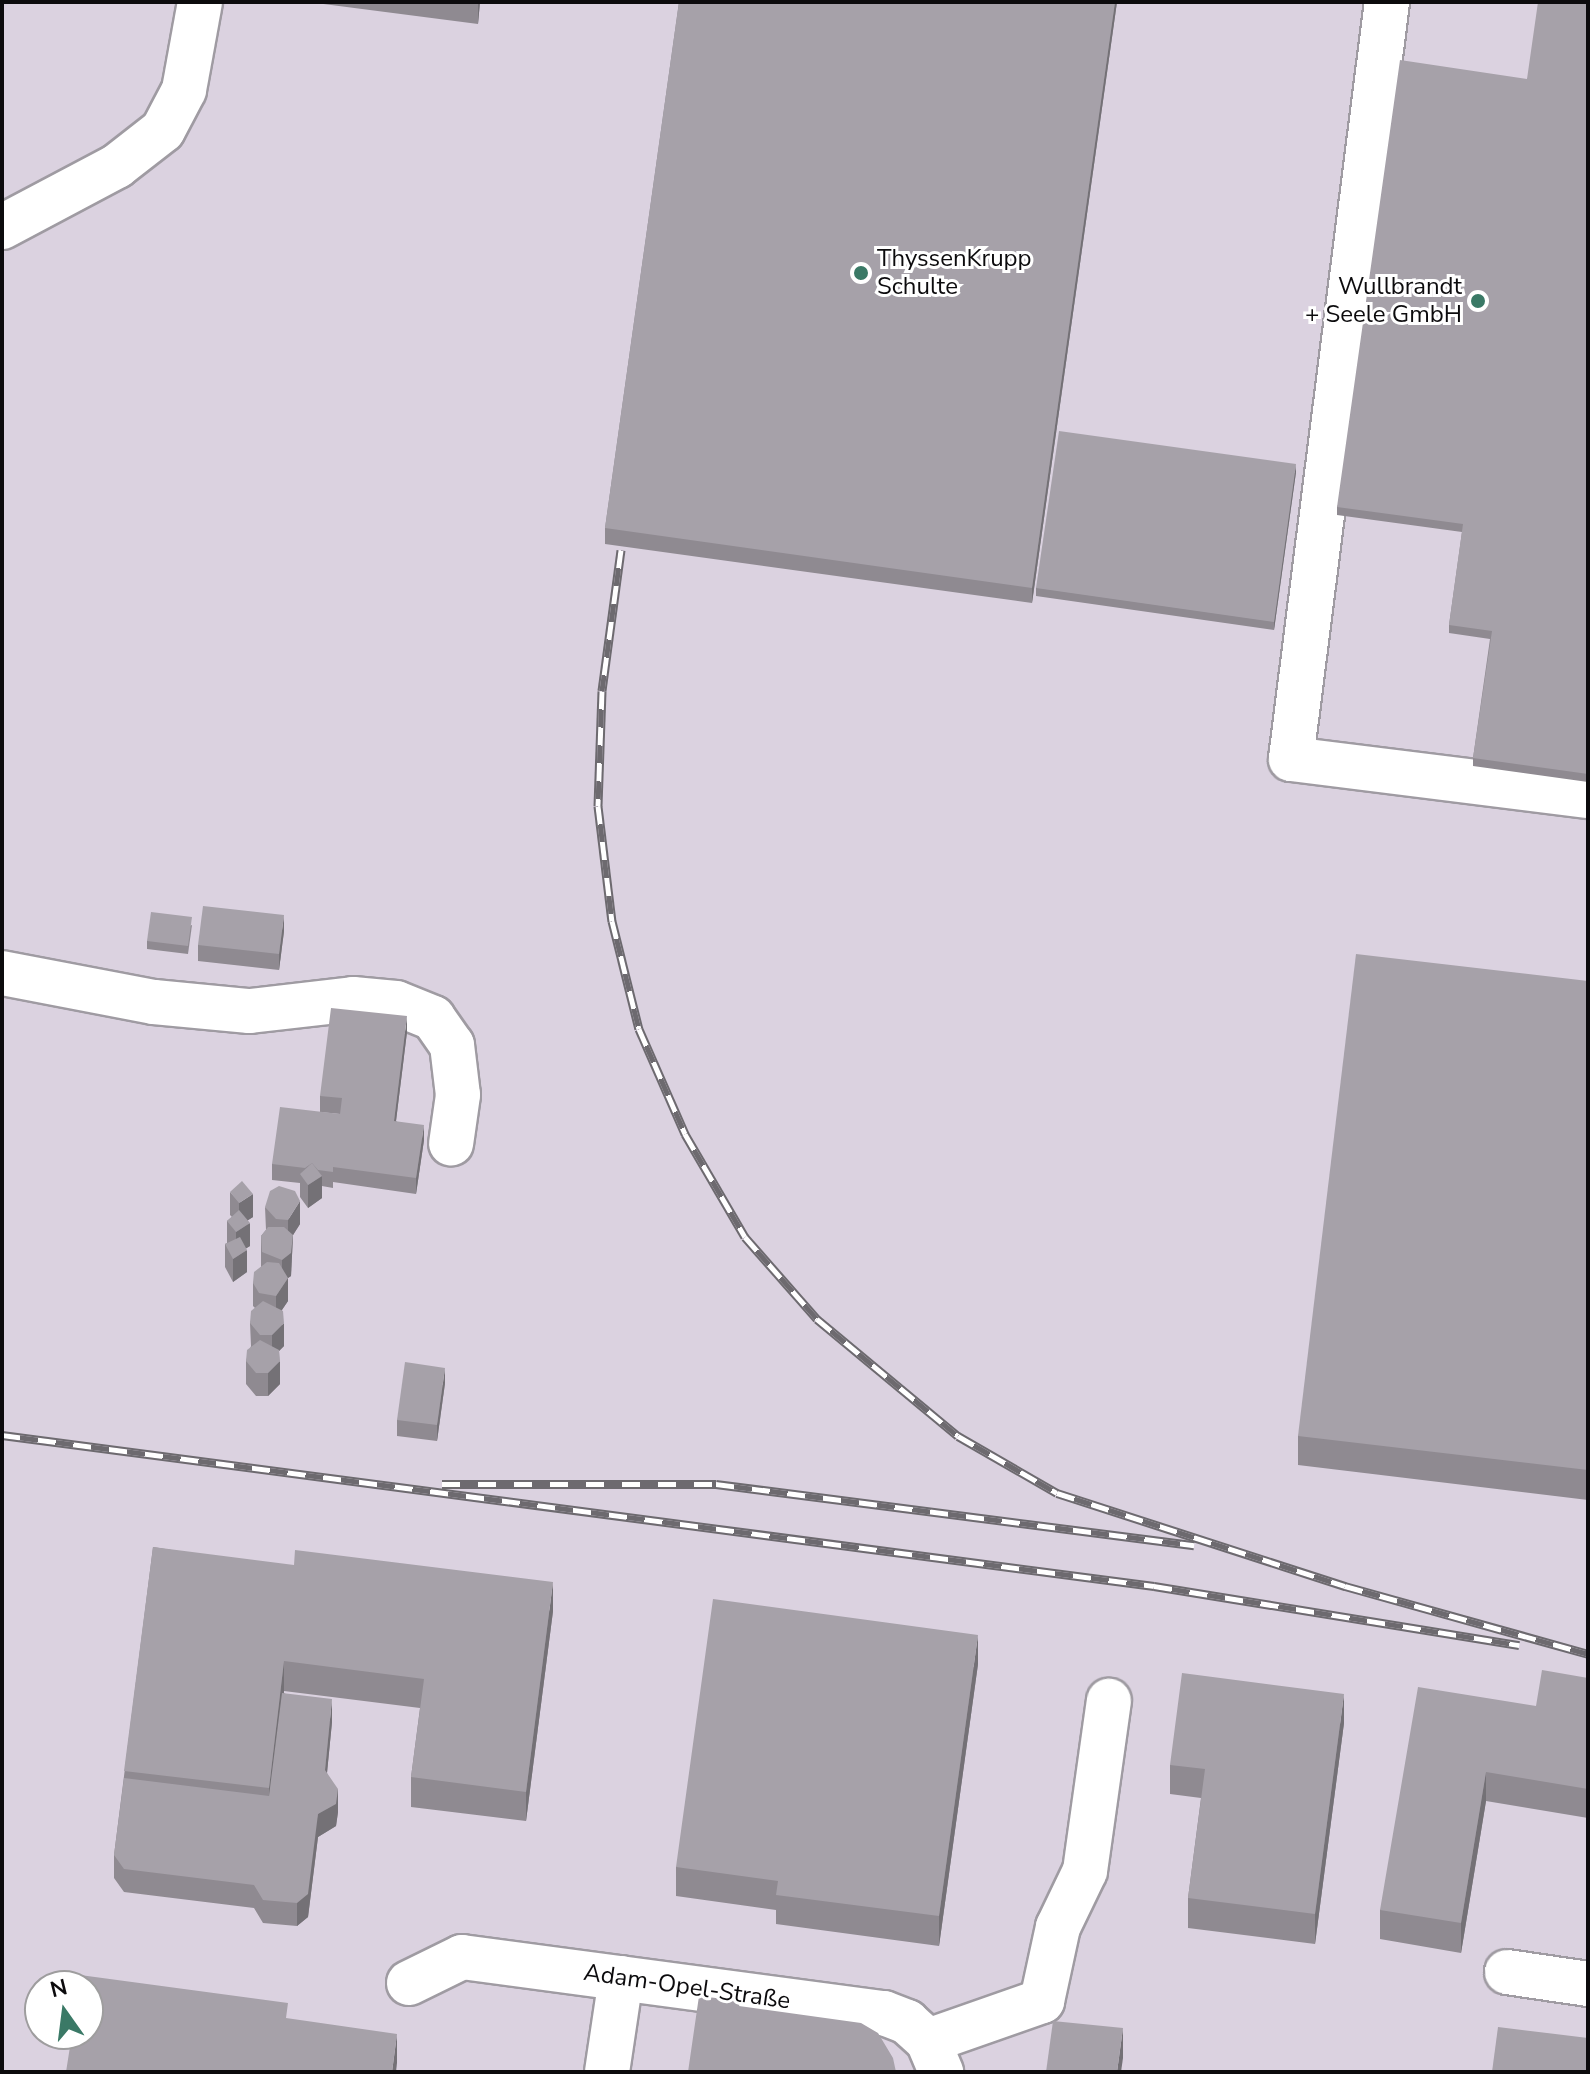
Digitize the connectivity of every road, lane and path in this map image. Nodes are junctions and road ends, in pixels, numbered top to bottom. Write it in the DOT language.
graph roads {
  1 [pos="200,2"];
  2 [pos="1387,2"];
  3 [pos="2,227"];
  4 [pos="1588,796"];
  5 [pos="2,973"];
  6 [pos="451,1144"];
  7 [pos="1109,1701"];
  8 [pos="1507,1972"];
  9 [pos="621,1978"];
  10 [pos="409,1983"];
  11 [pos="1588,1984"];
  12 [pos="934,2056"];
  13 [pos="607,2072"];
  1 -- 3 [label="street"];
  2 -- 4 [label="street"];
  5 -- 6 [label="street"];
  7 -- 12 [label="street"];
  8 -- 11 [label="street"];
  9 -- 10 [label="street, Adam-Opel-Straße"];
  9 -- 12 [label="street, Adam-Opel-Straße"];
  9 -- 13 [label="street"];
}
